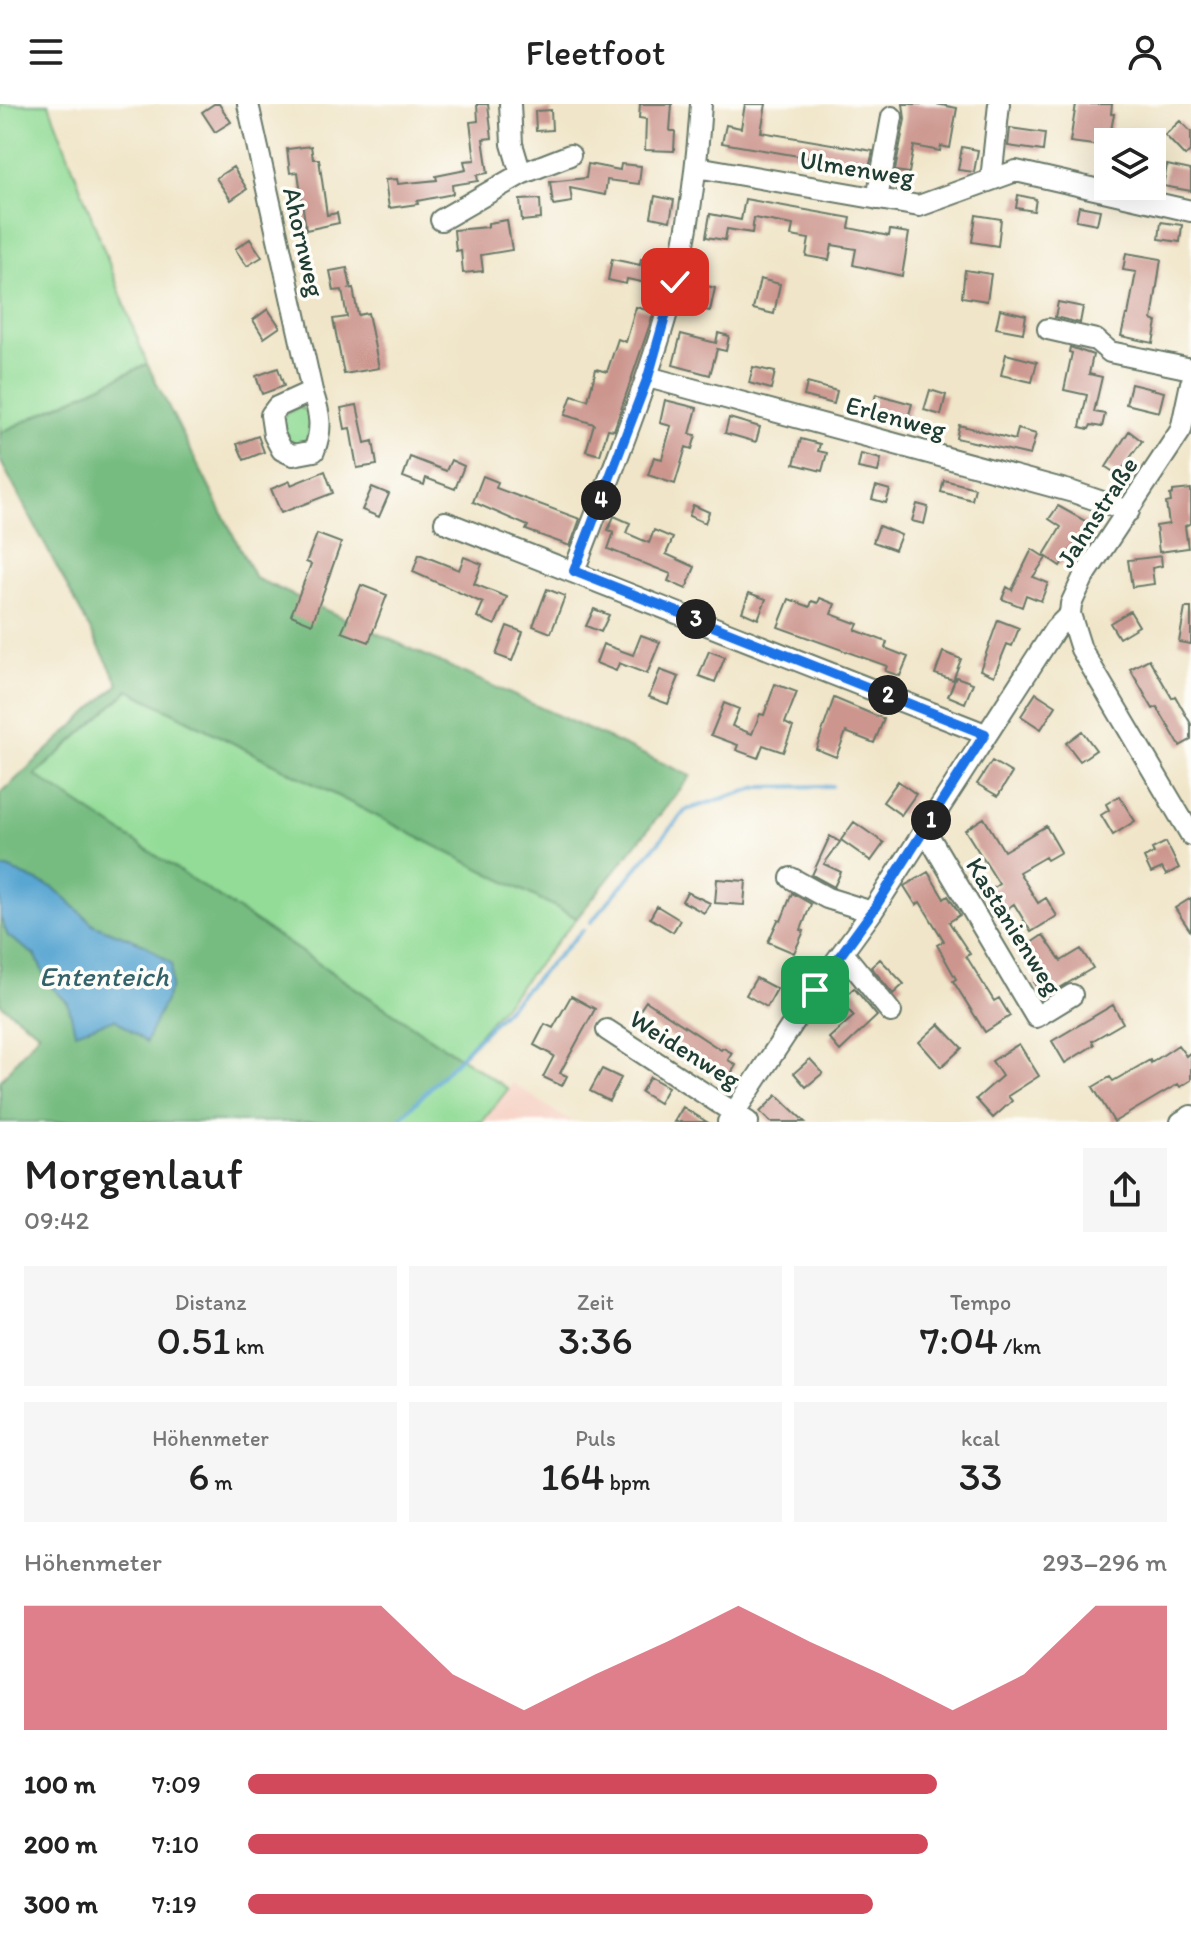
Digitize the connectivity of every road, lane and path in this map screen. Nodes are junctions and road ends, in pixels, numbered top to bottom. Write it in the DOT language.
graph roads {
  1 [pos="248,104"];
  2 [pos="510,104"];
  3 [pos="701,104"];
  4 [pos="999,104"];
  5 [pos="892,117"];
  6 [pos="570,155"];
  7 [pos="697,167"];
  8 [pos="521,174"];
  9 [pos="991,180"];
  10 [pos="877,199"];
  11 [pos="1191,211"];
  12 [pos="441,220"];
  13 [pos="1048,329"];
  14 [pos="1191,369"];
  15 [pos="648,377"];
  16 [pos="1191,383"];
  17 [pos="312,391"];
  18 [pos="1129,511"];
  19 [pos="445,522"];
  20 [pos="574,571"];
  21 [pos="1070,614"];
  22 [pos="985,734"];
  23 [pos="925,830"];
  24 [pos="1191,835"];
  25 [pos="791,878"];
  26 [pos="872,912"];
  27 [pos="843,953"];
  28 [pos="1072,995"];
  29 [pos="891,1012"];
  30 [pos="607,1030"];
  31 [pos="1191,1116"];
  32 [pos="737,1119"];
  33 [pos="1181,1122"];
  1 -- 17 [label="street, Ahornweg"];
  2 -- 8 [label="street"];
  3 -- 7 [label="street"];
  4 -- 9 [label="street"];
  5 -- 10 [label="street"];
  6 -- 8 [label="street"];
  7 -- 10 [label="street, Ulmenweg"];
  7 -- 15 [label="street"];
  8 -- 12 [label="street"];
  9 -- 10 [label="street, Ulmenweg"];
  9 -- 11 [label="street, Ulmenweg"];
  13 -- 14 [label="street"];
  15 -- 18 [label="street, Erlenweg"];
  15 -- 20 [label="street"];
  16 -- 18 [label="street, Jahnstraße"];
  18 -- 21 [label="street, Jahnstraße"];
  19 -- 20 [label="street"];
  20 -- 22 [label="street"];
  21 -- 22 [label="street, Jahnstraße"];
  21 -- 24 [label="street"];
  22 -- 23 [label="street, Jahnstraße"];
  23 -- 26 [label="street, Jahnstraße"];
  23 -- 28 [label="street, Kastanienweg"];
  25 -- 26 [label="street"];
  26 -- 27 [label="street, Jahnstraße"];
  27 -- 29 [label="street"];
  27 -- 32 [label="street, Jahnstraße"];
  30 -- 32 [label="street, Weidenweg"];
  31 -- 33 [label="street"];
}
